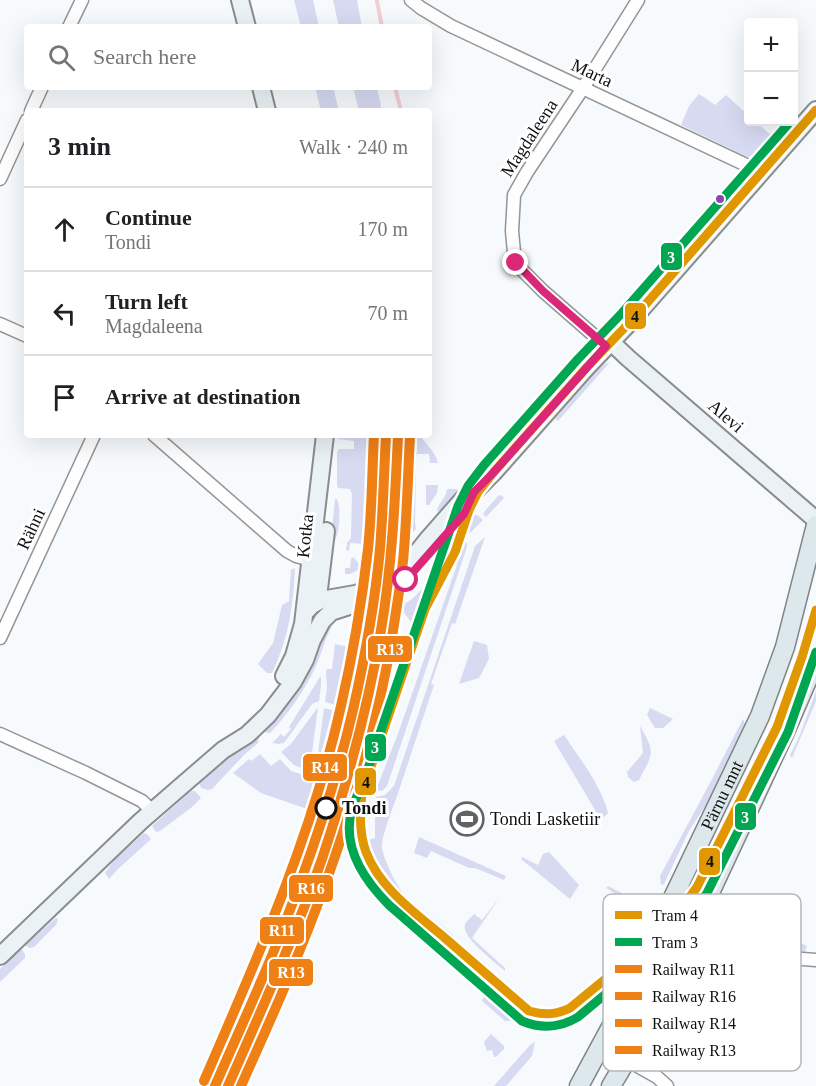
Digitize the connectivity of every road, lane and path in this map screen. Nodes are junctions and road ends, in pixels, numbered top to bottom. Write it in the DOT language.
graph roads {
  1 [pos="82,0"];
  2 [pos="240,0"];
  3 [pos="411,0"];
  4 [pos="638,0"];
  5 [pos="70,24"];
  6 [pos="246,24"];
  7 [pos="584,88"];
  8 [pos="41,90"];
  9 [pos="262,90"];
  10 [pos="32,108"];
  11 [pos="266,108"];
  12 [pos="816,110"];
  13 [pos="24,127"];
  14 [pos="761,172"];
  15 [pos="0,179"];
  16 [pos="0,324"];
  17 [pos="24,335"];
  18 [pos="608,344"];
  19 [pos="93,438"];
  20 [pos="157,438"];
  21 [pos="327,438"];
  22 [pos="328,438"];
  23 [pos="474,492"];
  24 [pos="816,520"];
  25 [pos="816,525"];
  26 [pos="311,560"];
  27 [pos="320,578"];
  28 [pos="345,596"];
  29 [pos="315,606"];
  30 [pos="0,638"];
  31 [pos="816,663"];
  32 [pos="0,734"];
  33 [pos="223,750"];
  34 [pos="153,812"];
  35 [pos="675,894"];
  36 [pos="709,894"];
  37 [pos="0,956"];
  38 [pos="801,959"];
  39 [pos="816,960"];
  40 [pos="603,1042"];
  41 [pos="620,1071"];
  42 [pos="646,1071"];
  43 [pos="579,1086"];
  44 [pos="611,1086"];
  45 [pos="667,1086"];
  1 -- 5 [label="street"];
  2 -- 6 [label="street"];
  3 -- 7 [label="street, Marta"];
  4 -- 7 [label="street, Magdaleena"];
  7 -- 14 [label="street, Marta"];
  7 -- 18 [label="street, Magdaleena"];
  8 -- 10 [label="street"];
  9 -- 11 [label="street"];
  12 -- 14 [label="street"];
  13 -- 15 [label="street"];
  14 -- 18 [label="street"];
  16 -- 17 [label="street"];
  18 -- 23 [label="street"];
  18 -- 24 [label="street, Alevi"];
  19 -- 30 [label="street, Rähni"];
  20 -- 26 [label="street"];
  21 -- 26 [label="street"];
  22 -- 27 [label="street, Kotka"];
  23 -- 28 [label="street"];
  23 -- 29 [label="street"];
  25 -- 35 [label="main road, Pärnu mnt"];
  26 -- 29 [label="street"];
  27 -- 28 [label="street"];
  27 -- 29 [label="street, Kotka"];
  28 -- 29 [label="street"];
  29 -- 33 [label="street"];
  29 -- 33 [label="street, Kotka"];
  31 -- 36 [label="main road, Pärnu mnt"];
  32 -- 34 [label="street"];
  33 -- 34 [label="street"];
  34 -- 37 [label="street"];
  38 -- 39 [label="street"];
  40 -- 43 [label="main road, Pärnu mnt"];
  41 -- 44 [label="main road, Pärnu mnt"];
  42 -- 45 [label="street"];
}
